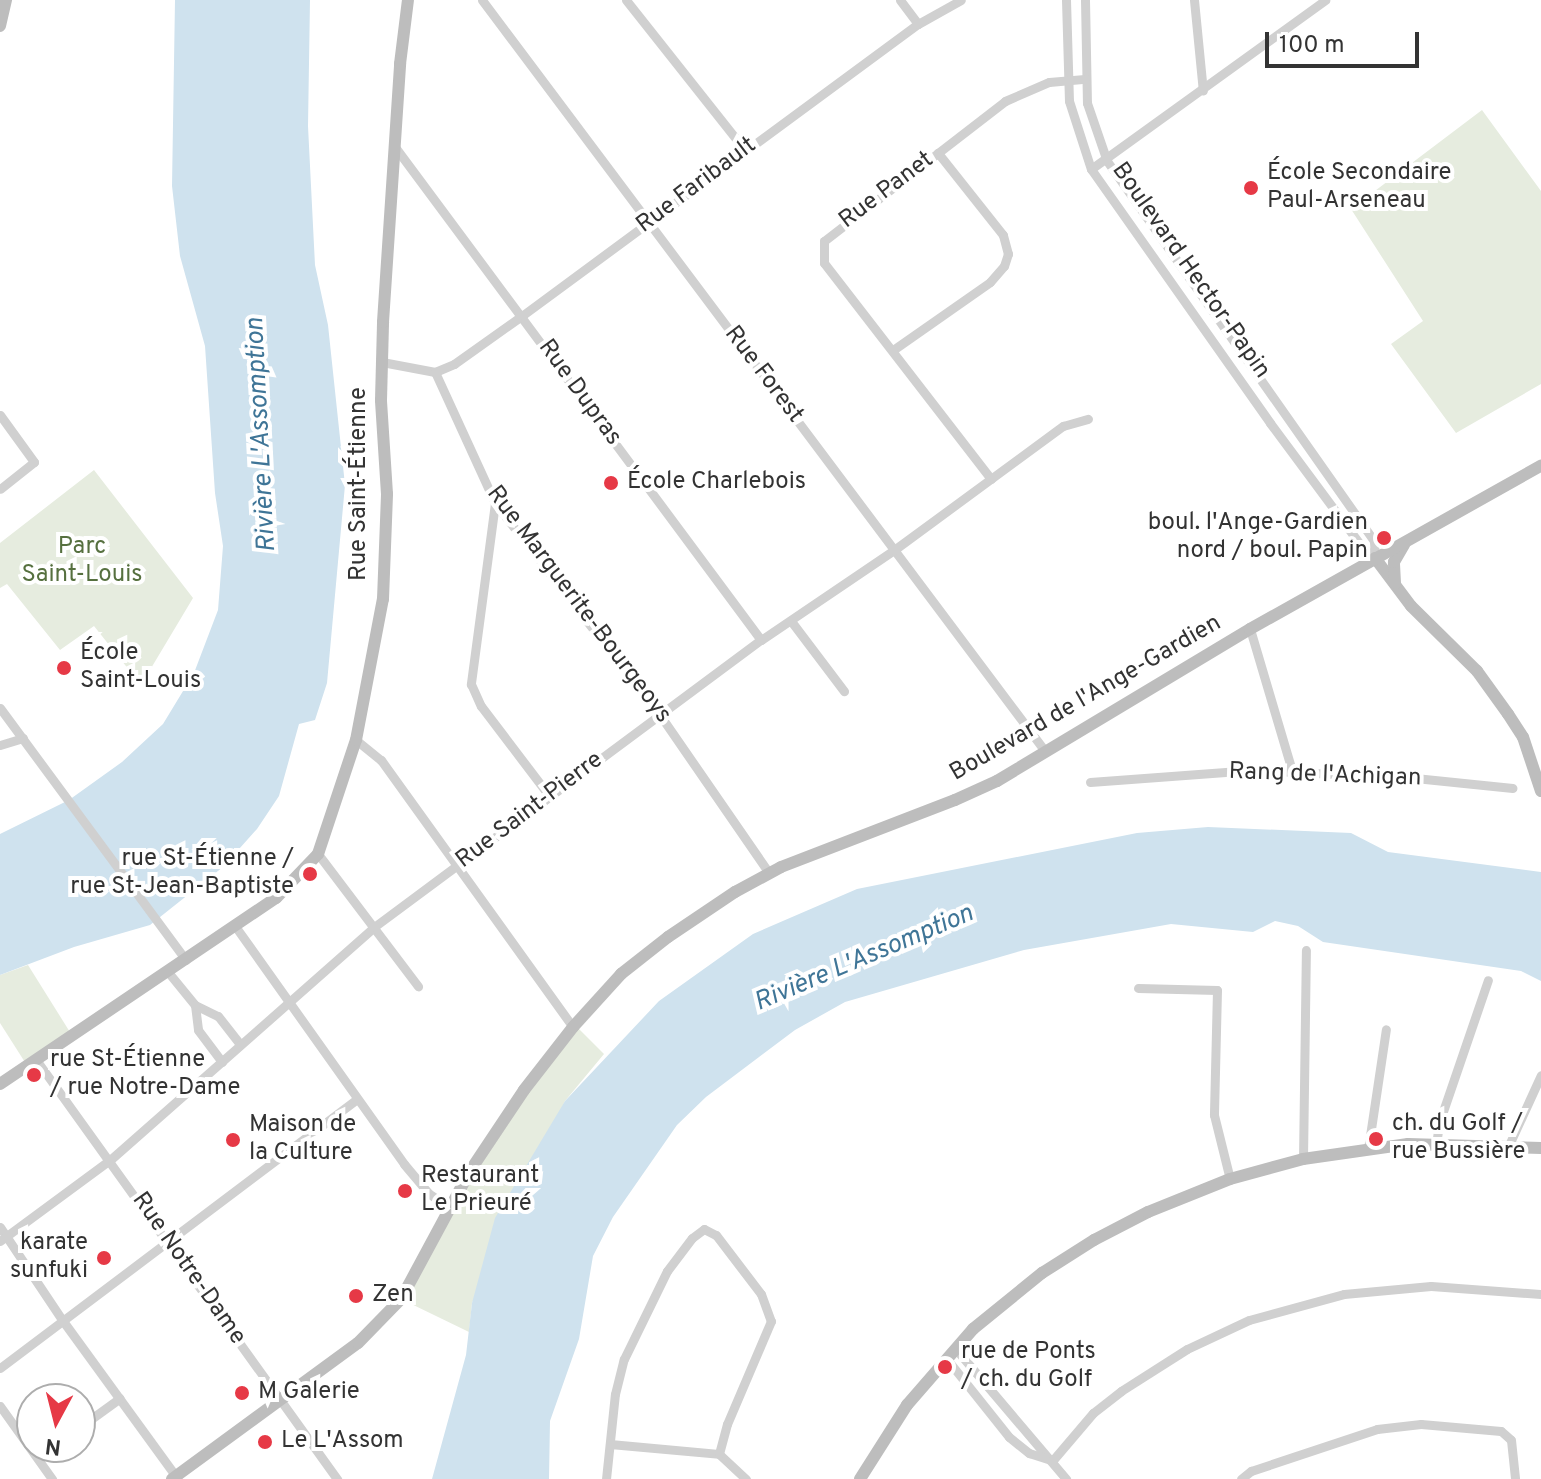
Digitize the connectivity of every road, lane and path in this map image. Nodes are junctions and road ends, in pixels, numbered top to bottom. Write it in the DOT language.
graph roads {
  1 [pos="6,0"];
  2 [pos="408,0"];
  3 [pos="482,0"];
  4 [pos="626,0"];
  5 [pos="900,0"];
  6 [pos="961,0"];
  7 [pos="1066,0"];
  8 [pos="1085,0"];
  9 [pos="1194,0"];
  10 [pos="1325,0"];
  11 [pos="918,24"];
  12 [pos="0,26"];
  13 [pos="1085,79"];
  14 [pos="1066,80"];
  15 [pos="1203,91"];
  16 [pos="395,147"];
  17 [pos="745,150"];
  18 [pos="938,153"];
  19 [pos="1107,161"];
  20 [pos="1091,169"];
  21 [pos="649,222"];
  22 [pos="523,315"];
  23 [pos="893,350"];
  24 [pos="382,362"];
  25 [pos="435,372"];
  26 [pos="1285,411"];
  27 [pos="0,415"];
  28 [pos="1088,419"];
  29 [pos="1270,423"];
  30 [pos="1541,466"];
  31 [pos="991,479"];
  32 [pos="0,489"];
  33 [pos="495,503"];
  34 [pos="1408,540"];
  35 [pos="894,550"];
  36 [pos="1375,558"];
  37 [pos="1351,572"];
  38 [pos="1395,586"];
  39 [pos="791,621"];
  40 [pos="1250,629"];
  41 [pos="761,640"];
  42 [pos="844,691"];
  43 [pos="0,708"];
  44 [pos="660,715"];
  45 [pos="23,738"];
  46 [pos="356,740"];
  47 [pos="0,745"];
  48 [pos="1044,750"];
  49 [pos="1292,771"];
  50 [pos="1090,782"];
  51 [pos="1512,788"];
  52 [pos="1541,791"];
  53 [pos="550,797"];
  54 [pos="318,854"];
  55 [pos="458,865"];
  56 [pos="769,873"];
  57 [pos="235,926"];
  58 [pos="374,927"];
  59 [pos="1306,950"];
  60 [pos="186,960"];
  61 [pos="168,972"];
  62 [pos="1488,980"];
  63 [pos="418,986"];
  64 [pos="1138,988"];
  65 [pos="289,1003"];
  66 [pos="195,1005"];
  67 [pos="573,1027"];
  68 [pos="1386,1029"];
  69 [pos="240,1044"];
  70 [pos="37,1061"];
  71 [pos="222,1062"];
  72 [pos="1541,1075"];
  73 [pos="0,1084"];
  74 [pos="356,1100"];
  75 [pos="1436,1145"];
  76 [pos="1508,1147"];
  77 [pos="1541,1148"];
  78 [pos="1368,1149"];
  79 [pos="1303,1159"];
  80 [pos="110,1160"];
  81 [pos="1230,1179"];
  82 [pos="449,1207"];
  83 [pos="2,1234"];
  84 [pos="169,1240"];
  85 [pos="1541,1294"];
  86 [pos="63,1321"];
  87 [pos="951,1353"];
  88 [pos="0,1368"];
  89 [pos="120,1398"];
  90 [pos="279,1399"];
  91 [pos="0,1406"];
  92 [pos="96,1415"];
  93 [pos="16,1427"];
  94 [pos="610,1444"];
  95 [pos="719,1454"];
  96 [pos="1053,1460"];
  97 [pos="175,1478"];
  98 [pos="337,1479"];
  99 [pos="606,1479"];
  100 [pos="746,1479"];
  101 [pos="861,1479"];
  102 [pos="1066,1479"];
  103 [pos="1241,1479"];
  104 [pos="1515,1479"];
  1 -- 12 [label="main road"];
  2 -- 16 [label="main road, Rue Saint-Étienne"];
  3 -- 21 [label="street, Rue Forest"];
  4 -- 17 [label="street"];
  5 -- 11 [label="street"];
  6 -- 11 [label="street, Rue Faribault"];
  7 -- 14 [label="street, Boulevard Hector-Papin"];
  8 -- 13 [label="street, Boulevard Hector-Papin"];
  9 -- 15 [label="street"];
  10 -- 15 [label="street"];
  11 -- 17 [label="street, Rue Faribault"];
  13 -- 14 [label="street, Rue Panet"];
  13 -- 19 [label="street, Boulevard Hector-Papin"];
  14 -- 18 [label="street, Rue Panet"];
  14 -- 20 [label="street, Boulevard Hector-Papin"];
  15 -- 19 [label="street"];
  16 -- 22 [label="street, Rue Dupras"];
  16 -- 24 [label="main road, Rue Saint-Étienne"];
  17 -- 21 [label="street, Rue Faribault"];
  18 -- 23 [label="street"];
  18 -- 23 [label="street, Rue Panet"];
  19 -- 20 [label="street"];
  19 -- 26 [label="street, Boulevard Hector-Papin"];
  20 -- 29 [label="street, Boulevard Hector-Papin"];
  21 -- 22 [label="street, Rue Faribault"];
  21 -- 35 [label="street, Rue Forest"];
  22 -- 25 [label="street, Rue Faribault"];
  22 -- 41 [label="street, Rue Dupras"];
  23 -- 31 [label="street, Rue Panet"];
  24 -- 25 [label="street"];
  24 -- 46 [label="main road, Rue Saint-Étienne"];
  25 -- 33 [label="street, Rue Marguerite-Bourgeoys"];
  26 -- 29 [label="street"];
  26 -- 36 [label="street, Boulevard Hector-Papin"];
  27 -- 32 [label="street"];
  28 -- 31 [label="street, Rue Saint-Pierre"];
  29 -- 36 [label="street, Boulevard Hector-Papin"];
  30 -- 34 [label="main road, Boulevard de l'Ange-Gardien"];
  31 -- 35 [label="street, Rue Saint-Pierre"];
  33 -- 44 [label="street, Rue Marguerite-Bourgeoys"];
  33 -- 53 [label="street"];
  34 -- 36 [label="main road, Boulevard de l'Ange-Gardien"];
  34 -- 38 [label="main road"];
  35 -- 39 [label="street, Rue Saint-Pierre"];
  35 -- 48 [label="street, Rue Forest"];
  36 -- 37 [label="main road, Boulevard de l'Ange-Gardien"];
  36 -- 38 [label="main road, Boulevard Hector-Papin"];
  37 -- 38 [label="main road"];
  37 -- 40 [label="main road, Boulevard de l'Ange-Gardien"];
  38 -- 52 [label="main road, Boulevard Hector-Papin"];
  39 -- 41 [label="street, Rue Saint-Pierre"];
  39 -- 42 [label="street"];
  40 -- 48 [label="main road, Boulevard de l'Ange-Gardien"];
  40 -- 49 [label="street"];
  41 -- 44 [label="street, Rue Saint-Pierre"];
  43 -- 45 [label="street"];
  44 -- 53 [label="street, Rue Saint-Pierre"];
  44 -- 56 [label="street, Rue Marguerite-Bourgeoys"];
  45 -- 47 [label="street"];
  45 -- 60 [label="street"];
  46 -- 54 [label="main road, Rue Saint-Étienne"];
  46 -- 55 [label="street"];
  48 -- 56 [label="main road, Boulevard de l'Ange-Gardien"];
  49 -- 50 [label="street, Rang de l'Achigan"];
  49 -- 51 [label="street, Rang de l'Achigan"];
  53 -- 55 [label="street, Rue Saint-Pierre"];
  54 -- 57 [label="main road, Rue Saint-Étienne"];
  54 -- 58 [label="street"];
  55 -- 58 [label="street, Rue Saint-Pierre"];
  55 -- 67 [label="street"];
  56 -- 67 [label="main road, Boulevard de l'Ange-Gardien"];
  57 -- 60 [label="main road, Rue Saint-Étienne"];
  57 -- 65 [label="street"];
  58 -- 63 [label="street"];
  58 -- 65 [label="street, Rue Saint-Pierre"];
  59 -- 79 [label="street"];
  60 -- 61 [label="main road, Rue Saint-Étienne"];
  61 -- 66 [label="street"];
  61 -- 70 [label="main road, Rue Saint-Étienne"];
  62 -- 75 [label="street"];
  64 -- 81 [label="street"];
  65 -- 69 [label="street, Rue Saint-Pierre"];
  65 -- 74 [label="street"];
  66 -- 69 [label="street"];
  66 -- 71 [label="street"];
  67 -- 82 [label="main road, Boulevard de l'Ange-Gardien"];
  68 -- 78 [label="street"];
  69 -- 71 [label="street, Rue Saint-Pierre"];
  70 -- 73 [label="main road, Rue Saint-Étienne"];
  70 -- 80 [label="street, Rue Notre-Dame"];
  71 -- 80 [label="street, Rue Saint-Pierre"];
  72 -- 76 [label="street"];
  74 -- 82 [label="street"];
  74 -- 84 [label="street"];
  75 -- 76 [label="main road"];
  75 -- 78 [label="main road"];
  76 -- 77 [label="main road"];
  78 -- 79 [label="main road"];
  79 -- 81 [label="main road"];
  80 -- 83 [label="street, Rue Saint-Pierre"];
  80 -- 84 [label="street, Rue Notre-Dame"];
  81 -- 87 [label="main road"];
  82 -- 90 [label="main road, Boulevard de l'Ange-Gardien"];
  83 -- 86 [label="street"];
  84 -- 86 [label="street"];
  84 -- 90 [label="street, Rue Notre-Dame"];
  85 -- 96 [label="street"];
  86 -- 88 [label="street"];
  86 -- 89 [label="street"];
  87 -- 96 [label="street"];
  87 -- 101 [label="main road"];
  89 -- 92 [label="street"];
  89 -- 97 [label="street"];
  90 -- 97 [label="main road, Boulevard de l'Ange-Gardien"];
  90 -- 98 [label="street, Rue Notre-Dame"];
  91 -- 93 [label="street"];
  94 -- 95 [label="street"];
  94 -- 95 [label="street"];
  94 -- 99 [label="street"];
  95 -- 100 [label="street"];
  96 -- 102 [label="street"];
  103 -- 104 [label="street"];
}
